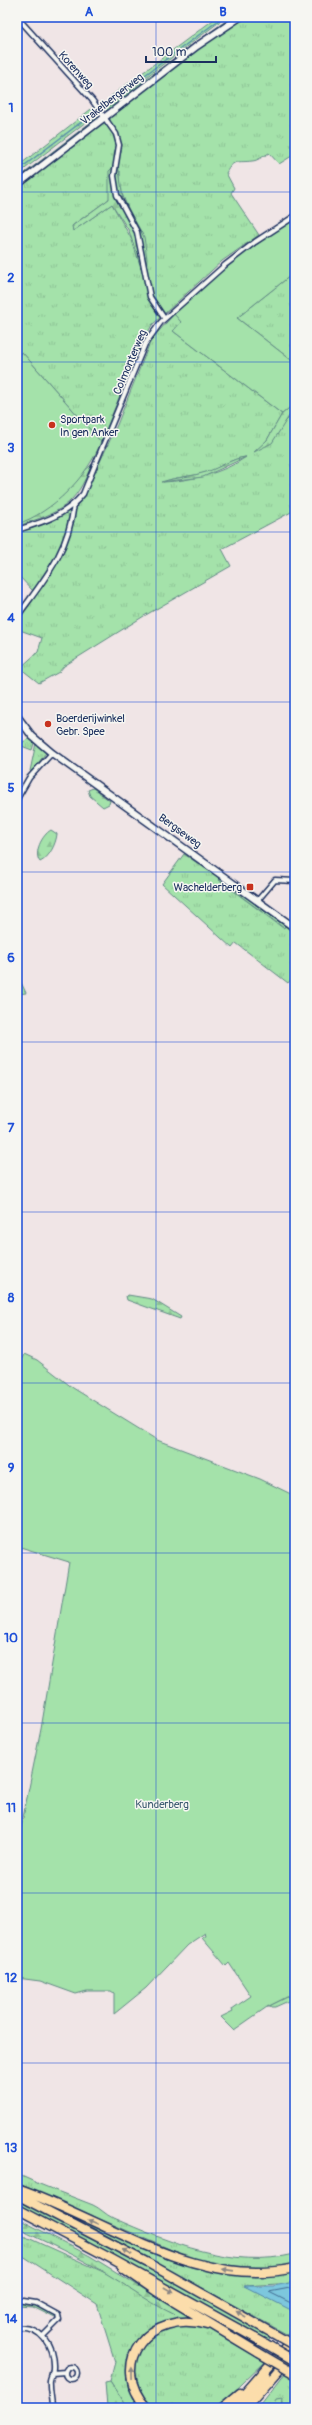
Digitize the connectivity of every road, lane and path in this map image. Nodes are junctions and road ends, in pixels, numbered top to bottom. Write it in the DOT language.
graph roads {
  1 [pos="240,17"];
  2 [pos="17,18"];
  3 [pos="104,117"];
  4 [pos="17,185"];
  5 [pos="295,216"];
  6 [pos="164,318"];
  7 [pos="74,504"];
  8 [pos="17,530"];
  9 [pos="17,617"];
  10 [pos="17,716"];
  11 [pos="52,752"];
  12 [pos="17,799"];
  13 [pos="295,881"];
  14 [pos="258,900"];
  15 [pos="295,928"];
  16 [pos="17,2189"];
  17 [pos="17,2195"];
  18 [pos="17,2209"];
  19 [pos="110,2258"];
  20 [pos="295,2268"];
  21 [pos="17,2300"];
  22 [pos="17,2328"];
  23 [pos="218,2329"];
  24 [pos="43,2336"];
  25 [pos="295,2336"];
  26 [pos="295,2342"];
  27 [pos="295,2346"];
  28 [pos="295,2352"];
  29 [pos="295,2361"];
  30 [pos="65,2372"];
  31 [pos="52,2373"];
  32 [pos="295,2374"];
  33 [pos="271,2380"];
  34 [pos="255,2382"];
  35 [pos="52,2408"];
  36 [pos="147,2408"];
  37 [pos="222,2408"];
  38 [pos="232,2408"];
  39 [pos="238,2408"];
  40 [pos="246,2408"];
  41 [pos="254,2408"];
  1 -- 3 [label="street, Vrakelbergerweg"];
  2 -- 3 [label="street, Korenweg"];
  3 -- 4 [label="street, Vrakelbergerweg"];
  3 -- 6 [label="street, Korenweg"];
  5 -- 6 [label="street, Colmonterweg"];
  6 -- 7 [label="street, Colmonterweg"];
  7 -- 8 [label="street"];
  7 -- 9 [label="street"];
  10 -- 11 [label="street, Bergseweg"];
  11 -- 12 [label="street"];
  11 -- 14 [label="street, Bergseweg"];
  13 -- 14 [label="street"];
  14 -- 15 [label="street, Bergseweg"];
  20 -- 16 [label="highway, one-way"];
  27 -- 17 [label="highway, one-way, bridge"];
  18 -- 19 [label="highway"];
  19 -- 23 [label="highway"];
  19 -- 29 [label="highway, one-way, bridge"];
  21 -- 24 [label="street"];
  22 -- 24 [label="street"];
  23 -- 32 [label="highway, bridge"];
  36 -- 23 [label="highway, one-way"];
  24 -- 31 [label="street"];
  25 -- 34 [label="highway"];
  26 -- 39 [label="main road"];
  28 -- 33 [label="highway"];
  30 -- 31 [label="street"];
  31 -- 35 [label="street"];
  33 -- 40 [label="highway"];
  33 -- 41 [label="highway"];
  34 -- 37 [label="highway"];
  34 -- 38 [label="highway"];
}
